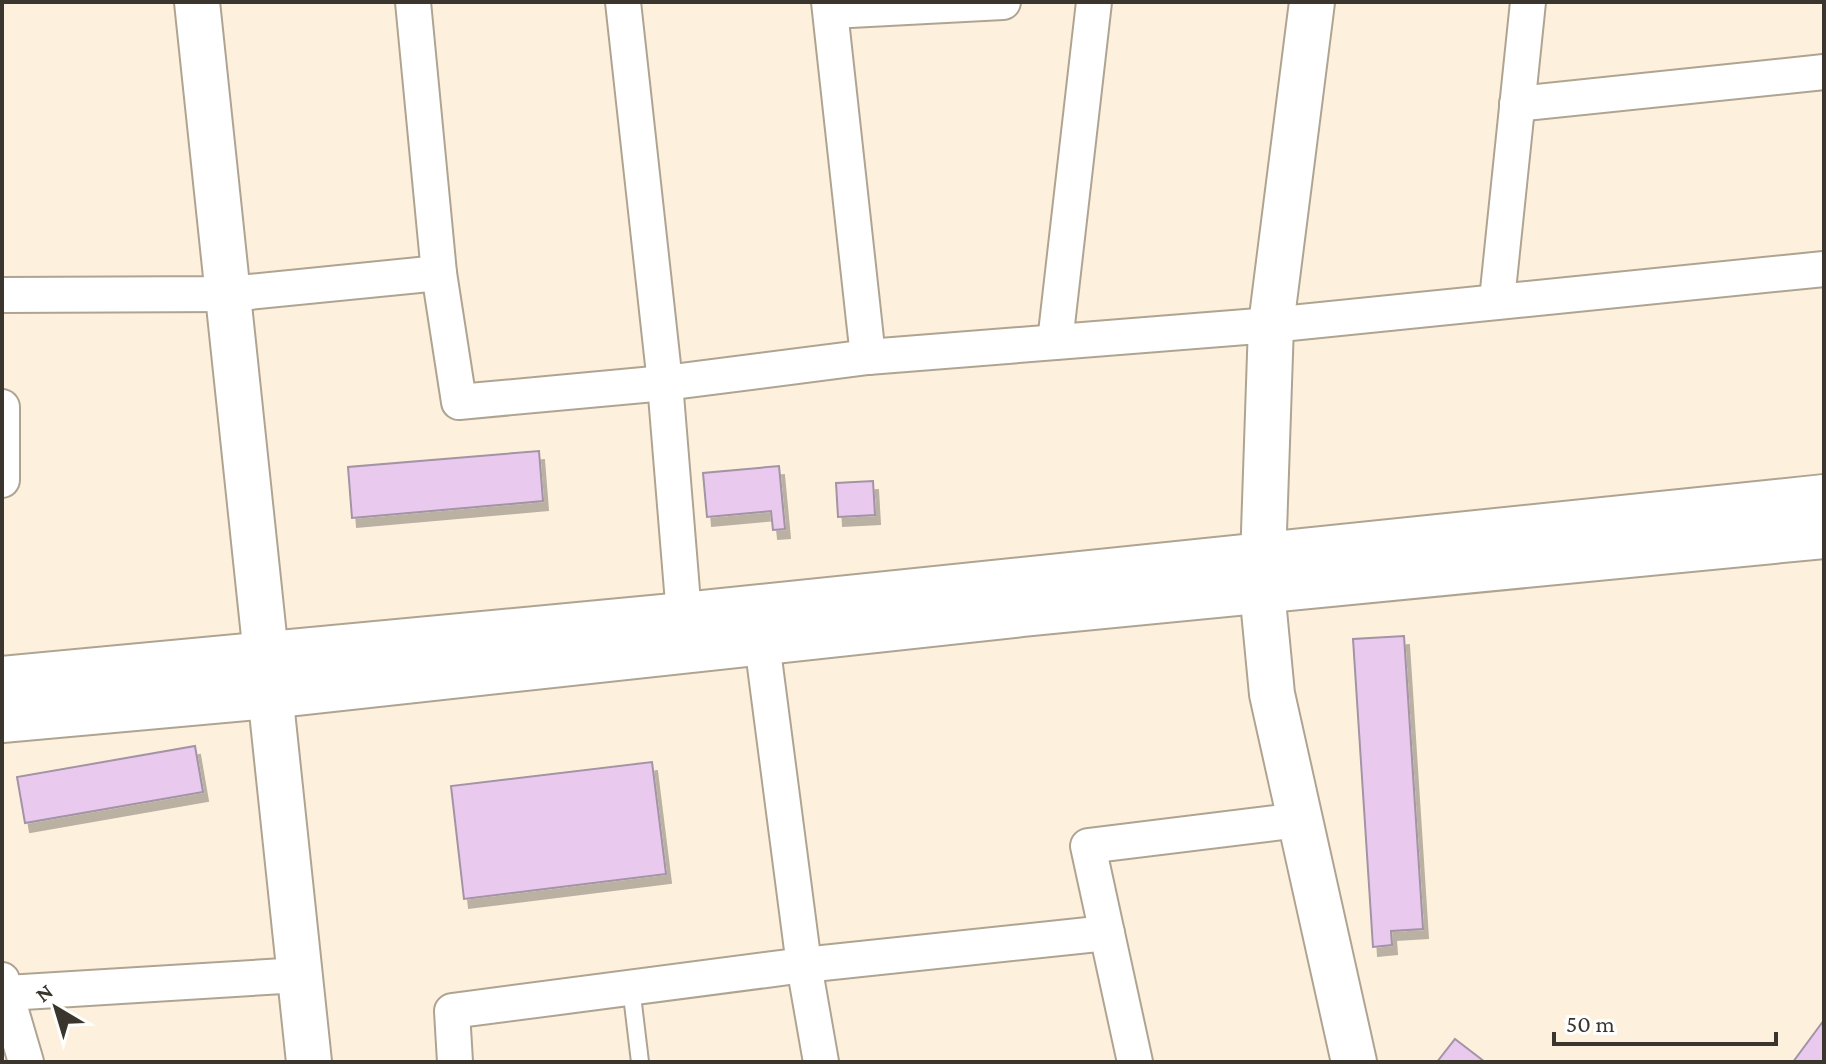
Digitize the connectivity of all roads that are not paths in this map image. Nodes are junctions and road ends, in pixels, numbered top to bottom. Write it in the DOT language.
graph roads {
  1 [pos="197,2"];
  2 [pos="413,2"];
  3 [pos="623,2"];
  4 [pos="1003,2"];
  5 [pos="1094,2"];
  6 [pos="1312,2"];
  7 [pos="1528,2"];
  8 [pos="830,7"];
  9 [pos="1824,72"];
  10 [pos="1517,104"];
  11 [pos="1824,269"];
  12 [pos="439,273"];
  13 [pos="229,294"];
  14 [pos="2,295"];
  15 [pos="1497,300"];
  16 [pos="1271,325"];
  17 [pos="1055,342"];
  18 [pos="868,357"];
  19 [pos="665,383"];
  20 [pos="2,407"];
  21 [pos="2,480"];
  22 [pos="1824,497"];
  23 [pos="1824,536"];
  24 [pos="1262,572"];
  25 [pos="684,615"];
  26 [pos="762,643"];
  27 [pos="264,652"];
  28 [pos="2,679"];
  29 [pos="268,696"];
  30 [pos="2,720"];
  31 [pos="1299,820"];
  32 [pos="1107,933"];
  33 [pos="804,965"];
  34 [pos="300,975"];
  35 [pos="4,986"];
  36 [pos="631,987"];
  37 [pos="26,1062"];
  38 [pos="309,1062"];
  39 [pos="455,1062"];
  40 [pos="640,1062"];
  41 [pos="821,1062"];
  42 [pos="1135,1062"];
  43 [pos="1354,1062"];
  1 -- 13 [label="street"];
  2 -- 12 [label="street"];
  3 -- 19 [label="street"];
  4 -- 8 [label="street"];
  5 -- 17 [label="street"];
  6 -- 16 [label="street"];
  7 -- 10 [label="street"];
  8 -- 18 [label="street"];
  9 -- 10 [label="street"];
  10 -- 15 [label="street"];
  11 -- 15 [label="street"];
  12 -- 13 [label="street"];
  12 -- 19 [label="street"];
  13 -- 14 [label="street"];
  13 -- 27 [label="street"];
  15 -- 16 [label="street"];
  16 -- 17 [label="street"];
  16 -- 24 [label="street"];
  17 -- 18 [label="street"];
  18 -- 19 [label="street"];
  19 -- 25 [label="street"];
  20 -- 21 [label="street"];
  22 -- 24 [label="street"];
  23 -- 24 [label="street"];
  24 -- 25 [label="street"];
  24 -- 26 [label="street"];
  24 -- 31 [label="street"];
  25 -- 27 [label="street"];
  26 -- 29 [label="street"];
  26 -- 33 [label="street"];
  27 -- 28 [label="street"];
  27 -- 29 [label="street"];
  29 -- 30 [label="street"];
  29 -- 34 [label="street"];
  31 -- 32 [label="street"];
  31 -- 43 [label="street"];
  32 -- 33 [label="street"];
  32 -- 42 [label="street"];
  33 -- 36 [label="street"];
  33 -- 41 [label="street"];
  34 -- 35 [label="street"];
  34 -- 38 [label="street"];
  35 -- 37 [label="street"];
  36 -- 39 [label="street"];
  36 -- 40 [label="lane"];
}
